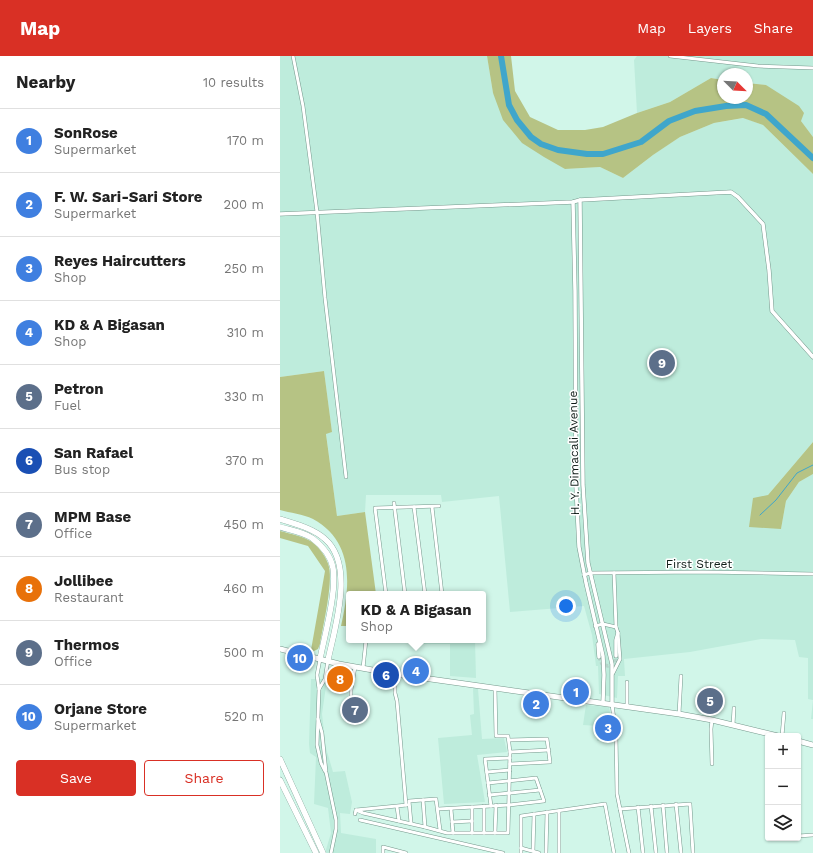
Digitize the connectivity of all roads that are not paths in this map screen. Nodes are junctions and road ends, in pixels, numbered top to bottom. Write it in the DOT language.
graph roads {
  1 [pos="293,56"];
  2 [pos="670,56"];
  3 [pos="813,68"];
  4 [pos="580,200"];
  5 [pos="573,202"];
  6 [pos="317,212"];
  7 [pos="280,214"];
  8 [pos="813,357"];
  9 [pos="346,477"];
  10 [pos="576,485"];
  11 [pos="583,485"];
  12 [pos="394,503"];
  13 [pos="439,506"];
  14 [pos="394,507"];
  15 [pos="414,507"];
  16 [pos="432,507"];
  17 [pos="280,519"];
  18 [pos="280,527"];
  19 [pos="590,573"];
  20 [pos="614,573"];
  21 [pos="813,574"];
  22 [pos="584,575"];
  23 [pos="386,591"];
  24 [pos="405,591"];
  25 [pos="425,591"];
  26 [pos="442,591"];
  27 [pos="603,624"];
  28 [pos="595,626"];
  29 [pos="616,627"];
  30 [pos="618,633"];
  31 [pos="598,635"];
  32 [pos="366,643"];
  33 [pos="280,649"];
  34 [pos="616,656"];
  35 [pos="599,657"];
  36 [pos="320,659"];
  37 [pos="328,660"];
  38 [pos="355,667"];
  39 [pos="363,668"];
  40 [pos="613,673"];
  41 [pos="395,674"];
  42 [pos="317,675"];
  43 [pos="325,675"];
  44 [pos="680,676"];
  45 [pos="627,682"];
  46 [pos="604,684"];
  47 [pos="613,685"];
  48 [pos="495,688"];
  49 [pos="319,689"];
  50 [pos="603,702"];
  51 [pos="612,704"];
  52 [pos="627,706"];
  53 [pos="734,708"];
  54 [pos="784,713"];
  55 [pos="679,714"];
  56 [pos="318,719"];
  57 [pos="351,719"];
  58 [pos="712,720"];
  59 [pos="733,724"];
  60 [pos="767,733"];
  61 [pos="782,733"];
  62 [pos="509,740"];
  63 [pos="801,742"];
  64 [pos="813,745"];
  65 [pos="548,750"];
  66 [pos="510,752"];
  67 [pos="510,758"];
  68 [pos="280,759"];
  69 [pos="510,764"];
  70 [pos="712,764"];
  71 [pos="510,770"];
  72 [pos="326,772"];
  73 [pos="487,772"];
  74 [pos="280,780"];
  75 [pos="510,781"];
  76 [pos="488,784"];
  77 [pos="280,787"];
  78 [pos="540,790"];
  79 [pos="509,793"];
  80 [pos="490,795"];
  81 [pos="288,796"];
  82 [pos="422,800"];
  83 [pos="509,804"];
  84 [pos="676,804"];
  85 [pos="408,805"];
  86 [pos="663,805"];
  87 [pos="484,806"];
  88 [pos="491,806"];
  89 [pos="496,806"];
  90 [pos="651,806"];
  91 [pos="397,807"];
  92 [pos="472,807"];
  93 [pos="638,807"];
  94 [pos="375,808"];
  95 [pos="438,809"];
  96 [pos="451,809"];
  97 [pos="620,809"];
  98 [pos="356,810"];
  99 [pos="559,811"];
  100 [pos="547,812"];
  101 [pos="355,814"];
  102 [pos="534,814"];
  103 [pos="376,816"];
  104 [pos="360,820"];
  105 [pos="399,821"];
  106 [pos="472,821"];
  107 [pos="452,822"];
  108 [pos="411,823"];
  109 [pos="425,827"];
  110 [pos="440,830"];
  111 [pos="454,833"];
  112 [pos="472,833"];
  113 [pos="484,833"];
  114 [pos="495,833"];
  115 [pos="813,835"];
  116 [pos="801,836"];
  117 [pos="521,848"];
  118 [pos="533,851"];
  119 [pos="397,852"];
  120 [pos="316,853"];
  121 [pos="323,853"];
  122 [pos="331,853"];
  123 [pos="383,853"];
  124 [pos="406,853"];
  125 [pos="503,853"];
  126 [pos="521,853"];
  127 [pos="540,853"];
  128 [pos="546,853"];
  129 [pos="559,853"];
  130 [pos="614,853"];
  131 [pos="629,853"];
  132 [pos="643,853"];
  133 [pos="656,853"];
  134 [pos="667,853"];
  135 [pos="681,853"];
  136 [pos="693,853"];
  1 -- 6 [label="street"];
  2 -- 3 [label="street"];
  4 -- 5 [label="street"];
  4 -- 8 [label="street"];
  4 -- 11 [label="street, H. Y. Dimacali Avenue"];
  5 -- 6 [label="street"];
  5 -- 10 [label="street, H. Y. Dimacali Avenue"];
  6 -- 7 [label="street"];
  6 -- 9 [label="street"];
  10 -- 11 [label="street"];
  10 -- 22 [label="street, H. Y. Dimacali Avenue"];
  11 -- 19 [label="street, H. Y. Dimacali Avenue"];
  12 -- 14 [label="street"];
  13 -- 16 [label="street"];
  14 -- 15 [label="street"];
  14 -- 23 [label="street"];
  14 -- 24 [label="street"];
  15 -- 16 [label="street"];
  15 -- 25 [label="street"];
  16 -- 26 [label="street"];
  17 -- 37 [label="highway"];
  18 -- 36 [label="highway"];
  19 -- 20 [label="street, First Street"];
  19 -- 22 [label="street, First Street"];
  19 -- 27 [label="street, H. Y. Dimacali Avenue"];
  20 -- 21 [label="street, First Street"];
  20 -- 29 [label="street"];
  22 -- 28 [label="street, H. Y. Dimacali Avenue"];
  27 -- 28 [label="street"];
  27 -- 29 [label="street"];
  27 -- 40 [label="street, H. Y. Dimacali Avenue"];
  28 -- 31 [label="street, H. Y. Dimacali Avenue"];
  29 -- 30 [label="street"];
  30 -- 34 [label="street"];
  30 -- 40 [label="street"];
  31 -- 35 [label="street"];
  31 -- 46 [label="street, H. Y. Dimacali Avenue"];
  32 -- 39 [label="street"];
  33 -- 36 [label="highway"];
  36 -- 37 [label="highway"];
  36 -- 42 [label="street"];
  37 -- 38 [label="highway"];
  37 -- 43 [label="street"];
  38 -- 39 [label="highway"];
  38 -- 57 [label="street"];
  39 -- 41 [label="highway"];
  40 -- 47 [label="street, H. Y. Dimacali Avenue"];
  41 -- 48 [label="highway"];
  41 -- 85 [label="street"];
  42 -- 43 [label="street"];
  42 -- 49 [label="street"];
  43 -- 49 [label="street"];
  44 -- 55 [label="street"];
  45 -- 52 [label="street"];
  46 -- 47 [label="street"];
  46 -- 50 [label="street, H. Y. Dimacali Avenue"];
  47 -- 51 [label="street, H. Y. Dimacali Avenue"];
  48 -- 50 [label="highway"];
  48 -- 62 [label="street"];
  49 -- 56 [label="street"];
  50 -- 51 [label="highway"];
  51 -- 52 [label="highway"];
  51 -- 97 [label="street"];
  52 -- 55 [label="highway"];
  53 -- 59 [label="street"];
  54 -- 61 [label="street"];
  55 -- 58 [label="highway"];
  56 -- 72 [label="street"];
  56 -- 72 [label="street"];
  58 -- 59 [label="highway"];
  58 -- 70 [label="street"];
  59 -- 60 [label="highway"];
  62 -- 65 [label="street"];
  62 -- 66 [label="street"];
  63 -- 64 [label="highway"];
  65 -- 66 [label="street"];
  65 -- 69 [label="street"];
  66 -- 67 [label="street"];
  67 -- 69 [label="street"];
  67 -- 73 [label="street"];
  68 -- 121 [label="highway"];
  69 -- 71 [label="street"];
  71 -- 73 [label="street"];
  71 -- 75 [label="street"];
  72 -- 122 [label="street"];
  73 -- 76 [label="street"];
  74 -- 81 [label="highway"];
  75 -- 76 [label="street"];
  75 -- 78 [label="street"];
  75 -- 79 [label="street"];
  76 -- 80 [label="street"];
  77 -- 81 [label="highway"];
  78 -- 79 [label="street"];
  78 -- 83 [label="street"];
  79 -- 80 [label="street"];
  79 -- 83 [label="street"];
  80 -- 88 [label="street"];
  81 -- 120 [label="highway"];
  82 -- 85 [label="street"];
  82 -- 95 [label="street"];
  82 -- 109 [label="street"];
  83 -- 89 [label="street"];
  83 -- 114 [label="street"];
  84 -- 86 [label="street"];
  84 -- 135 [label="street"];
  84 -- 136 [label="street"];
  85 -- 91 [label="street"];
  85 -- 108 [label="street"];
  86 -- 90 [label="street"];
  86 -- 134 [label="street"];
  87 -- 88 [label="street"];
  87 -- 92 [label="street"];
  87 -- 113 [label="street"];
  88 -- 89 [label="street"];
  89 -- 114 [label="street"];
  90 -- 93 [label="street"];
  90 -- 133 [label="street"];
  91 -- 94 [label="street"];
  91 -- 105 [label="street"];
  92 -- 96 [label="street"];
  92 -- 106 [label="street"];
  93 -- 97 [label="street"];
  93 -- 132 [label="street"];
  94 -- 98 [label="street"];
  94 -- 103 [label="street"];
  95 -- 96 [label="street"];
  95 -- 110 [label="street"];
  96 -- 107 [label="street"];
  97 -- 131 [label="street"];
  98 -- 101 [label="street"];
  98 -- 103 [label="street"];
  99 -- 100 [label="street"];
  99 -- 129 [label="street"];
  99 -- 130 [label="street"];
  100 -- 102 [label="street"];
  100 -- 128 [label="street"];
  102 -- 117 [label="street"];
  102 -- 118 [label="street"];
  103 -- 105 [label="street"];
  104 -- 125 [label="street"];
  105 -- 108 [label="street"];
  106 -- 107 [label="street"];
  106 -- 112 [label="street"];
  107 -- 111 [label="street"];
  108 -- 109 [label="street"];
  109 -- 110 [label="street"];
  110 -- 111 [label="street"];
  111 -- 112 [label="street"];
  112 -- 113 [label="street"];
  113 -- 114 [label="street"];
  115 -- 116 [label="street"];
  117 -- 118 [label="street"];
  117 -- 126 [label="street"];
  118 -- 127 [label="street"];
  119 -- 123 [label="street"];
  119 -- 124 [label="street"];
}
